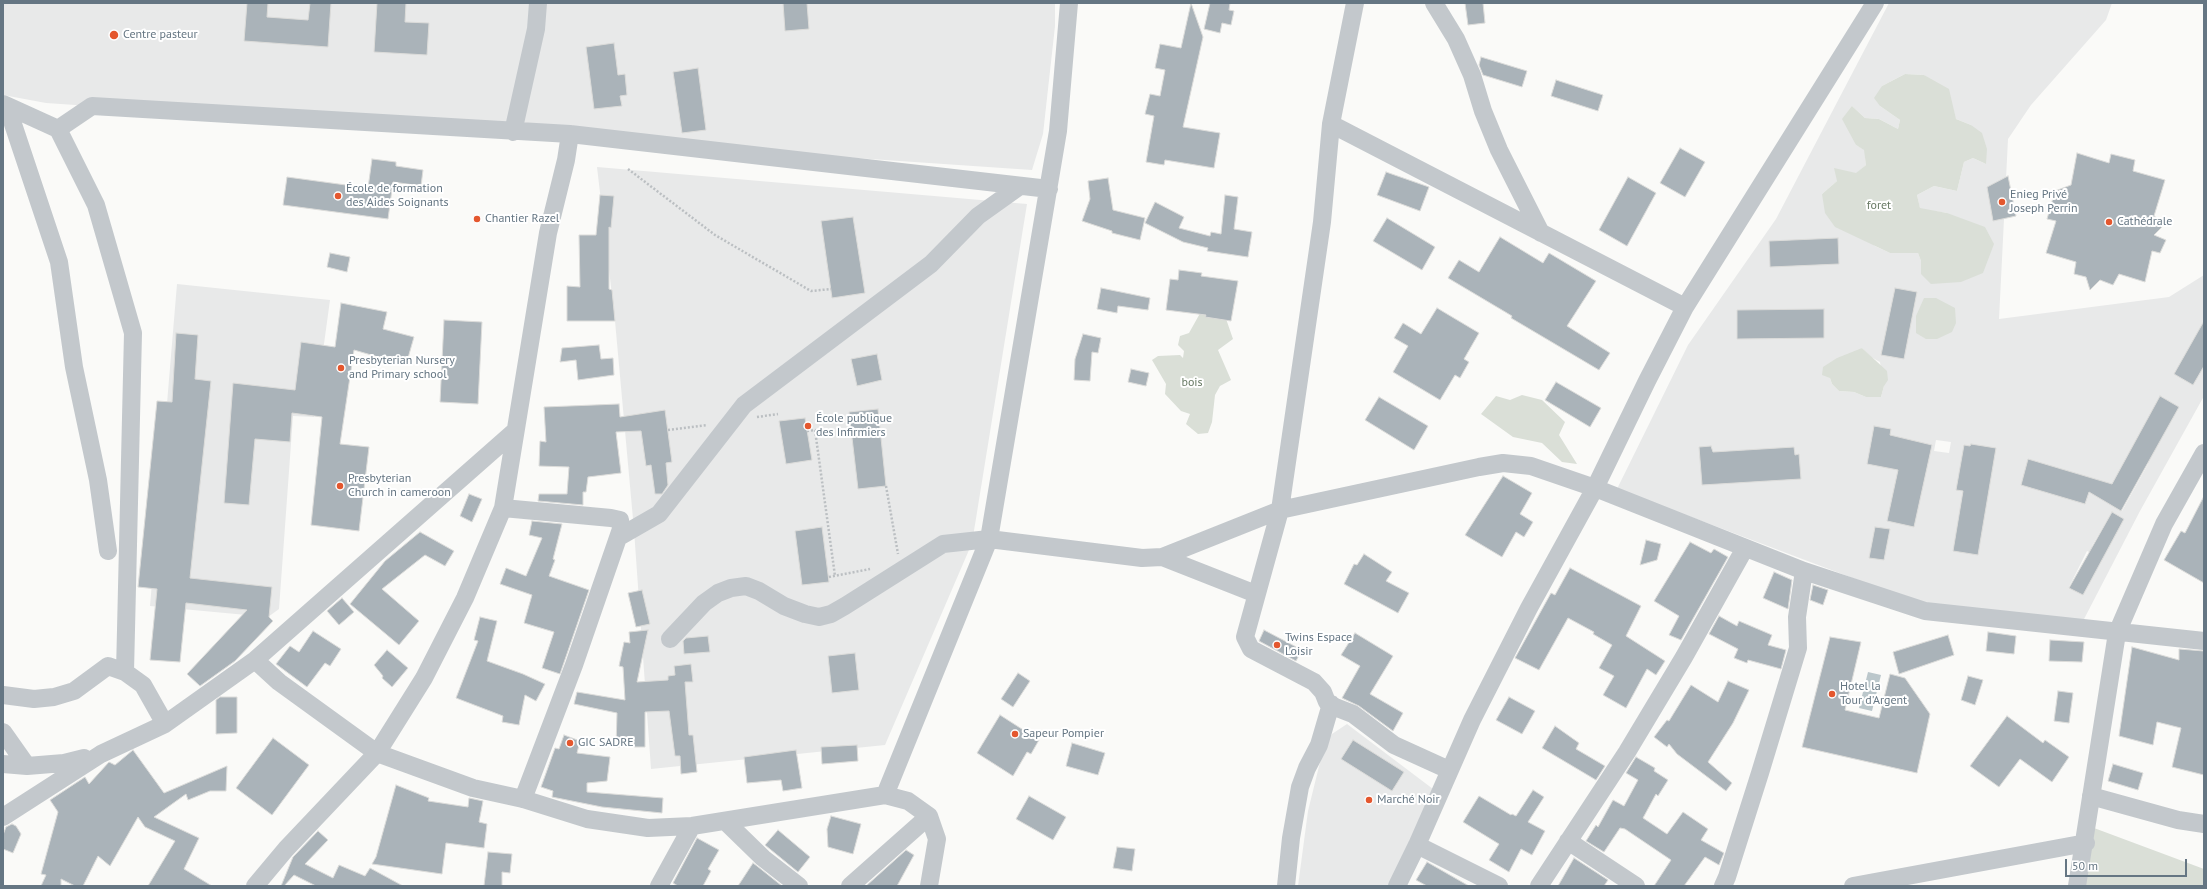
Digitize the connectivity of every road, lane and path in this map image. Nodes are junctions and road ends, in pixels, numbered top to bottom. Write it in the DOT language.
graph roads {
  1 [pos="538,3"];
  2 [pos="1069,3"];
  3 [pos="1355,3"];
  4 [pos="1434,3"];
  5 [pos="1875,3"];
  6 [pos="5,105"];
  7 [pos="1331,124"];
  8 [pos="58,129"];
  9 [pos="513,132"];
  10 [pos="570,134"];
  11 [pos="628,169"];
  12 [pos="1020,186"];
  13 [pos="1049,189"];
  14 [pos="1541,233"];
  15 [pos="831,289"];
  16 [pos="1685,308"];
  17 [pos="515,431"];
  18 [pos="807,431"];
  19 [pos="2204,453"];
  20 [pos="886,486"];
  21 [pos="1596,488"];
  22 [pos="503,508"];
  23 [pos="1280,510"];
  24 [pos="619,537"];
  25 [pos="989,539"];
  26 [pos="1745,548"];
  27 [pos="108,551"];
  28 [pos="898,556"];
  29 [pos="1162,557"];
  30 [pos="878,568"];
  31 [pos="1804,571"];
  32 [pos="835,576"];
  33 [pos="829,577"];
  34 [pos="1256,594"];
  35 [pos="2117,633"];
  36 [pos="670,639"];
  37 [pos="2204,641"];
  38 [pos="255,660"];
  39 [pos="125,672"];
  40 [pos="3,695"];
  41 [pos="1331,704"];
  42 [pos="165,724"];
  43 [pos="3,732"];
  44 [pos="377,753"];
  45 [pos="101,754"];
  46 [pos="3,764"];
  47 [pos="27,766"];
  48 [pos="1449,770"];
  49 [pos="885,795"];
  50 [pos="2091,796"];
  51 [pos="523,799"];
  52 [pos="929,816"];
  53 [pos="3,817"];
  54 [pos="726,821"];
  55 [pos="2204,824"];
  56 [pos="692,826"];
  57 [pos="1568,841"];
  58 [pos="2086,843"];
  59 [pos="1417,846"];
  60 [pos="255,886"];
  61 [pos="659,886"];
  62 [pos="799,886"];
  63 [pos="850,886"];
  64 [pos="929,886"];
  65 [pos="1286,886"];
  66 [pos="1397,886"];
  67 [pos="1499,886"];
  68 [pos="1539,886"];
  69 [pos="1636,886"];
  70 [pos="1723,886"];
  71 [pos="1853,886"];
  72 [pos="2078,886"];
  1 -- 9 [label="street"];
  2 -- 13 [label="street"];
  3 -- 7 [label="street"];
  4 -- 14 [label="street"];
  5 -- 16 [label="street"];
  6 -- 8 [label="street"];
  6 -- 27 [label="street"];
  7 -- 14 [label="street"];
  7 -- 23 [label="street"];
  8 -- 9 [label="street"];
  8 -- 39 [label="street"];
  9 -- 10 [label="street"];
  10 -- 12 [label="street"];
  10 -- 17 [label="street"];
  11 -- 15 [label="path"];
  12 -- 13 [label="street"];
  12 -- 24 [label="street"];
  13 -- 25 [label="street"];
  14 -- 16 [label="street"];
  16 -- 21 [label="street"];
  17 -- 22 [label="street"];
  17 -- 38 [label="street"];
  18 -- 32 [label="path"];
  19 -- 35 [label="street"];
  20 -- 28 [label="path"];
  21 -- 23 [label="street"];
  21 -- 26 [label="street"];
  21 -- 48 [label="street"];
  22 -- 24 [label="street"];
  22 -- 44 [label="street"];
  23 -- 29 [label="street"];
  23 -- 34 [label="street"];
  24 -- 51 [label="street"];
  25 -- 29 [label="street"];
  25 -- 36 [label="street"];
  25 -- 49 [label="street"];
  26 -- 31 [label="street"];
  26 -- 57 [label="street"];
  29 -- 34 [label="street"];
  30 -- 32 [label="path"];
  31 -- 35 [label="street"];
  31 -- 70 [label="street"];
  32 -- 33 [label="path"];
  34 -- 41 [label="street"];
  35 -- 37 [label="street"];
  35 -- 50 [label="street"];
  38 -- 42 [label="street"];
  38 -- 44 [label="street"];
  39 -- 40 [label="street"];
  39 -- 42 [label="street"];
  41 -- 48 [label="street"];
  41 -- 65 [label="street"];
  42 -- 45 [label="street"];
  43 -- 47 [label="street"];
  44 -- 51 [label="street"];
  44 -- 60 [label="street"];
  45 -- 47 [label="street"];
  45 -- 53 [label="street"];
  46 -- 47 [label="street"];
  48 -- 59 [label="street"];
  49 -- 52 [label="street"];
  49 -- 54 [label="street"];
  50 -- 55 [label="street"];
  50 -- 58 [label="street"];
  51 -- 56 [label="street"];
  52 -- 63 [label="street"];
  52 -- 64 [label="street"];
  54 -- 56 [label="street"];
  54 -- 62 [label="street"];
  56 -- 61 [label="street"];
  57 -- 68 [label="street"];
  57 -- 69 [label="street"];
  58 -- 71 [label="street"];
  58 -- 72 [label="street"];
  59 -- 66 [label="street"];
  59 -- 67 [label="street"];
}
